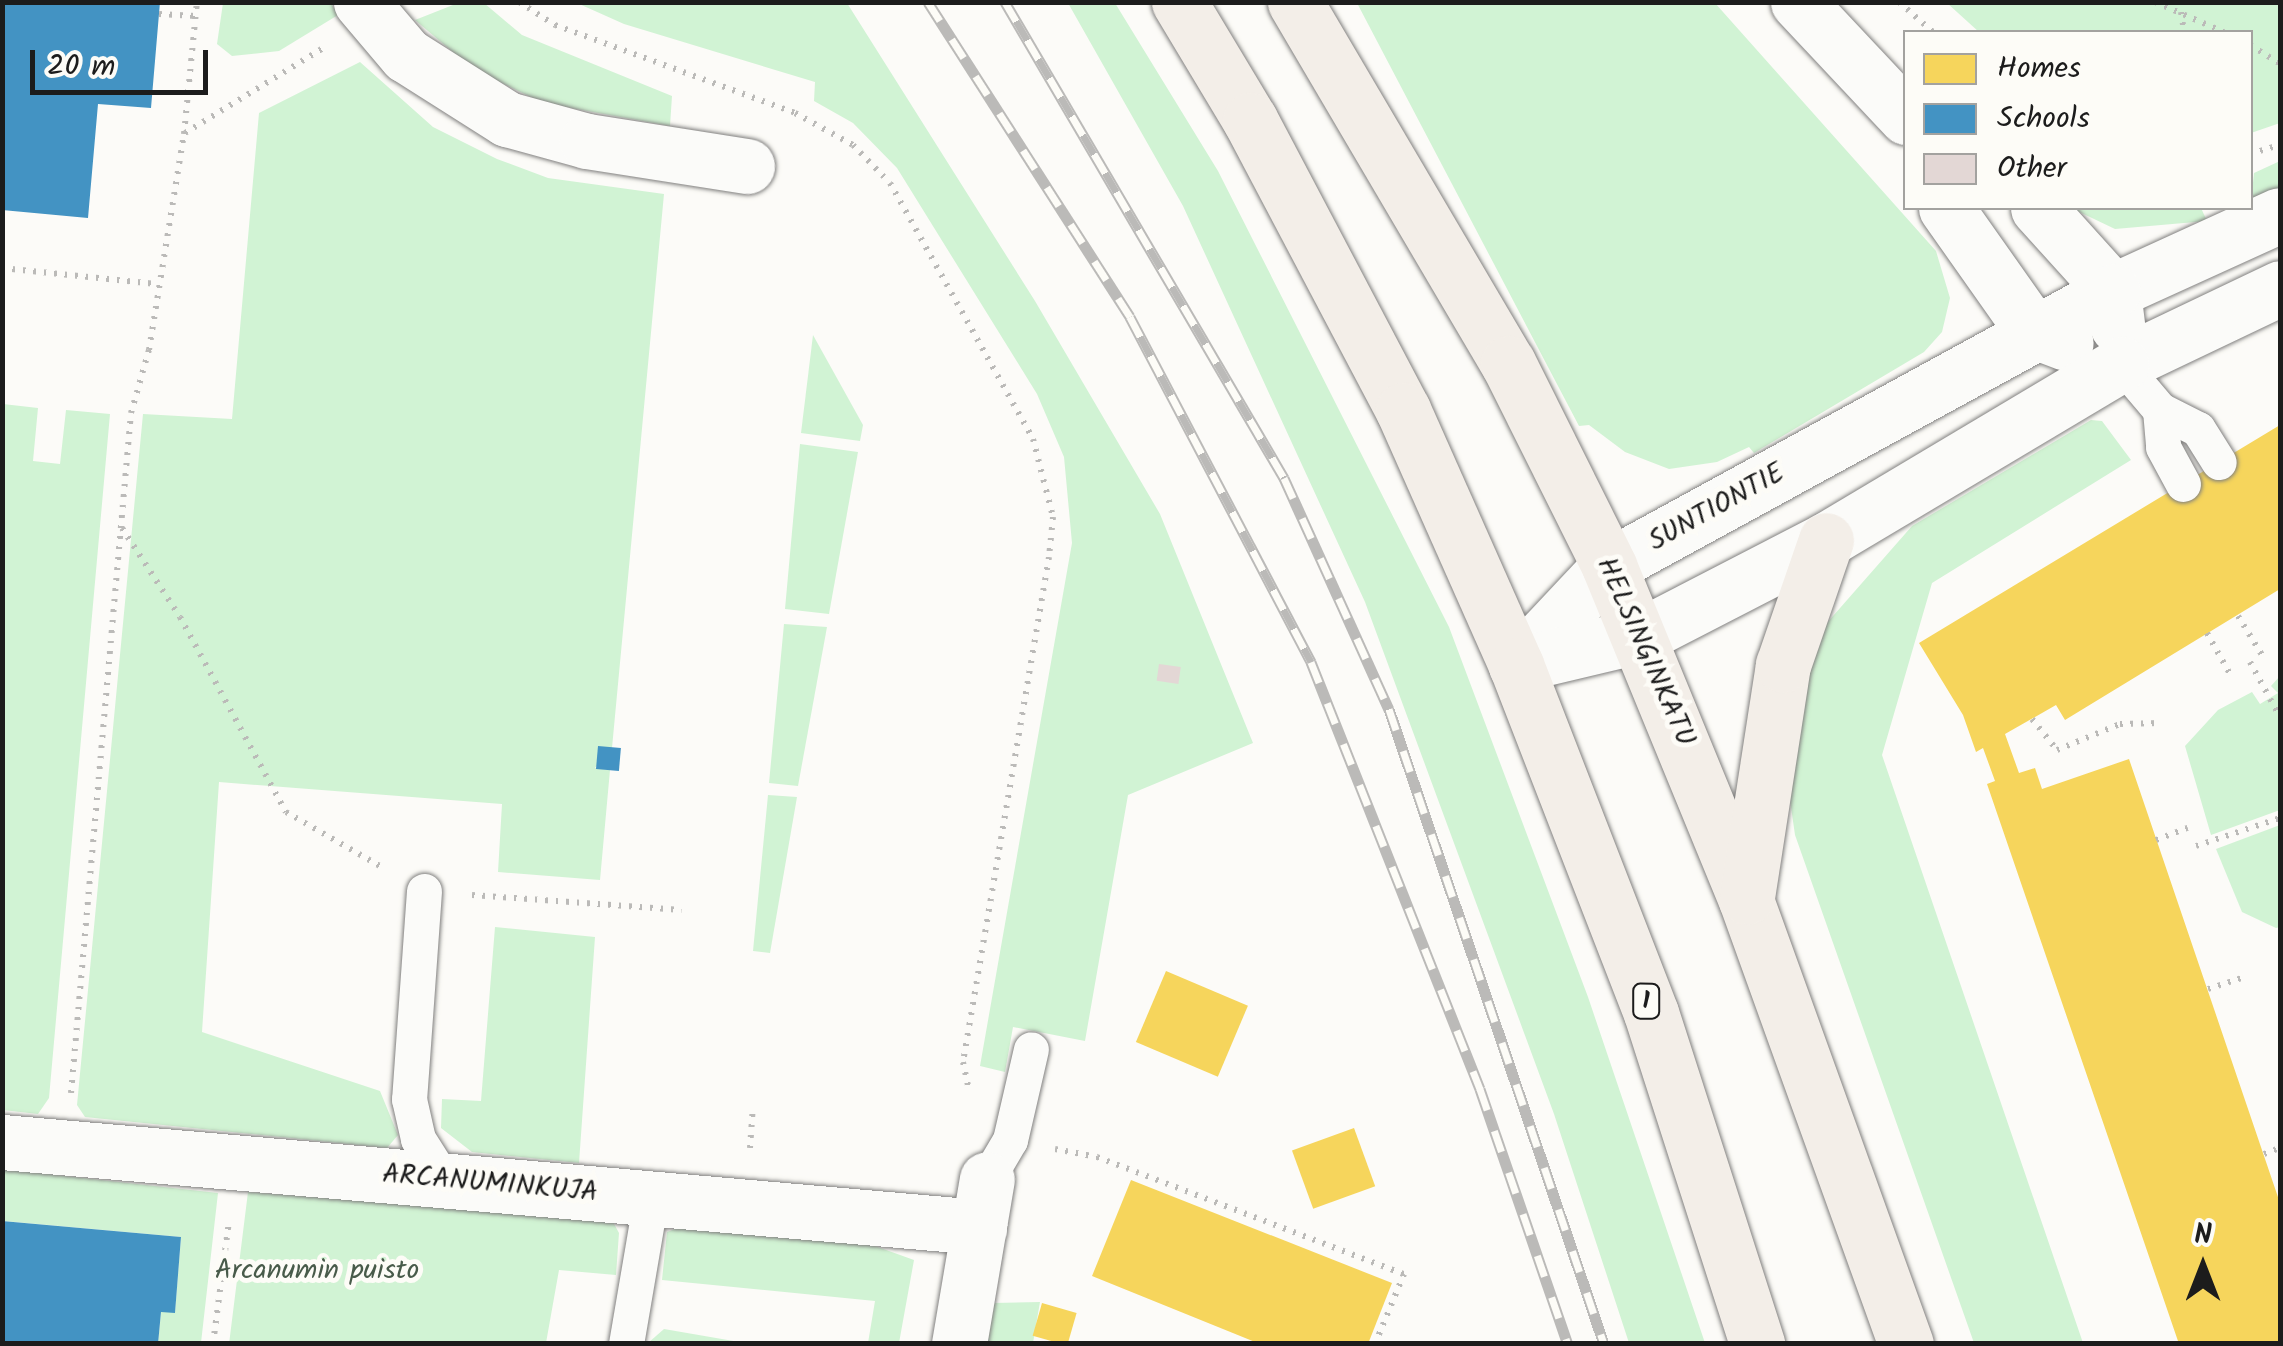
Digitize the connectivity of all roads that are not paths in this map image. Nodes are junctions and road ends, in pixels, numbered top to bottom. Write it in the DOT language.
graph roads {
  1 [pos="1180,2"];
  2 [pos="1295,2"];
  3 [pos="1798,2"];
  4 [pos="366,11"];
  5 [pos="1903,114"];
  6 [pos="746,166"];
  7 [pos="1947,210"];
  8 [pos="2040,210"];
  9 [pos="2280,215"];
  10 [pos="2280,288"];
  11 [pos="2113,290"];
  12 [pos="2032,330"];
  13 [pos="2121,364"];
  14 [pos="2160,410"];
  15 [pos="2220,462"];
  16 [pos="2183,484"];
  17 [pos="1826,540"];
  18 [pos="1609,566"];
  19 [pos="1642,636"];
  20 [pos="1516,665"];
  21 [pos="424,891"];
  22 [pos="1746,900"];
  23 [pos="1031,1048"];
  24 [pos="2,1142"];
  25 [pos="444,1180"];
  26 [pos="992,1182"];
  27 [pos="651,1198"];
  28 [pos="626,1344"];
  29 [pos="959,1344"];
  30 [pos="1757,1344"];
  31 [pos="1906,1344"];
  1 -- 20 [label="main road"];
  2 -- 18 [label="main road, HELSINGINKATU"];
  3 -- 5 [label="street"];
  4 -- 6 [label="street"];
  7 -- 12 [label="street"];
  8 -- 11 [label="street"];
  9 -- 11 [label="street, SUNTIONTIE"];
  10 -- 13 [label="street"];
  11 -- 12 [label="street, SUNTIONTIE"];
  11 -- 13 [label="street"];
  12 -- 13 [label="street"];
  12 -- 18 [label="street, SUNTIONTIE"];
  13 -- 14 [label="lane"];
  13 -- 17 [label="street"];
  14 -- 15 [label="lane"];
  14 -- 16 [label="lane"];
  17 -- 19 [label="street"];
  17 -- 22 [label="main road"];
  18 -- 19 [label="main road, HELSINGINKATU"];
  18 -- 20 [label="street, SUNTIONTIE"];
  19 -- 20 [label="street"];
  19 -- 22 [label="main road, HELSINGINKATU"];
  20 -- 30 [label="main road, 1"];
  21 -- 25 [label="lane"];
  22 -- 31 [label="main road, HELSINGINKATU"];
  23 -- 26 [label="lane"];
  24 -- 25 [label="street, ARCANUMINKUJA"];
  25 -- 27 [label="street, ARCANUMINKUJA"];
  26 -- 27 [label="street, ARCANUMINKUJA"];
  26 -- 29 [label="street"];
  27 -- 28 [label="lane"];
}
